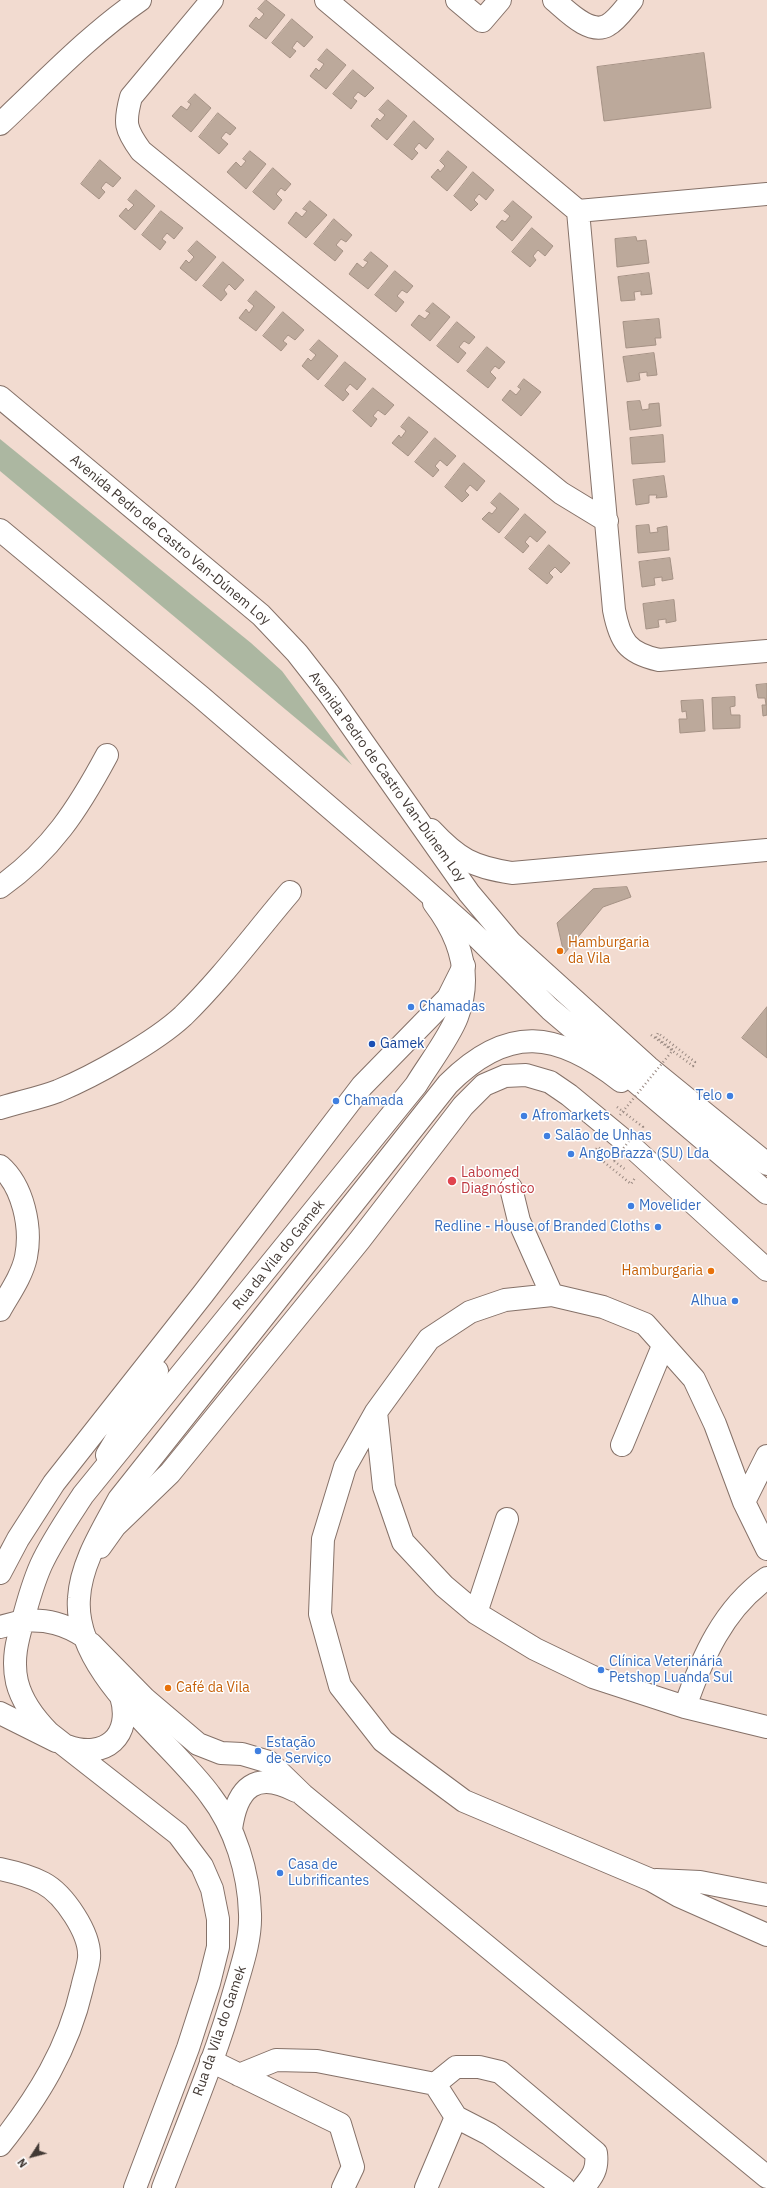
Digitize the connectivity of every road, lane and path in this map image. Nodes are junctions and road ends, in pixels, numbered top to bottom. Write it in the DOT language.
graph roads {
  1 [pos="140,0"];
  2 [pos="212,0"];
  3 [pos="326,0"];
  4 [pos="457,0"];
  5 [pos="500,0"];
  6 [pos="554,0"];
  7 [pos="632,0"];
  8 [pos="0,124"];
  9 [pos="767,194"];
  10 [pos="578,211"];
  11 [pos="0,396"];
  12 [pos="607,521"];
  13 [pos="0,530"];
  14 [pos="767,650"];
  15 [pos="107,755"];
  16 [pos="401,797"];
  17 [pos="767,850"];
  18 [pos="414,880"];
  19 [pos="0,888"];
  20 [pos="290,892"];
  21 [pos="464,966"];
  22 [pos="651,1035"];
  23 [pos="638,1088"];
  24 [pos="0,1108"];
  25 [pos="620,1115"];
  26 [pos="630,1139"];
  27 [pos="767,1164"];
  28 [pos="0,1166"];
  29 [pos="638,1179"];
  30 [pos="511,1188"];
  31 [pos="767,1193"];
  32 [pos="767,1270"];
  33 [pos="203,1294"];
  34 [pos="552,1295"];
  35 [pos="0,1310"];
  36 [pos="228,1317"];
  37 [pos="663,1346"];
  38 [pos="139,1401"];
  39 [pos="376,1412"];
  40 [pos="622,1445"];
  41 [pos="767,1456"];
  42 [pos="59,1476"];
  43 [pos="83,1495"];
  44 [pos="744,1502"];
  45 [pos="507,1519"];
  46 [pos="767,1549"];
  47 [pos="90,1559"];
  48 [pos="0,1573"];
  49 [pos="767,1578"];
  50 [pos="476,1613"];
  51 [pos="23,1621"];
  52 [pos="0,1627"];
  53 [pos="85,1637"];
  54 [pos="121,1696"];
  55 [pos="684,1707"];
  56 [pos="0,1713"];
  57 [pos="767,1727"];
  58 [pos="66,1746"];
  59 [pos="303,1795"];
  60 [pos="231,1828"];
  61 [pos="0,1869"];
  62 [pos="651,1880"];
  63 [pos="767,1895"];
  64 [pos="767,1935"];
  65 [pos="211,2061"];
  66 [pos="239,2075"];
  67 [pos="435,2084"];
  68 [pos="456,2117"];
  69 [pos="0,2145"];
  70 [pos="767,2177"];
  71 [pos="136,2188"];
  72 [pos="162,2188"];
  73 [pos="343,2188"];
  74 [pos="426,2188"];
  75 [pos="564,2188"];
  76 [pos="583,2188"];
  1 -- 8 [label="main road"];
  2 -- 12 [label="main road"];
  3 -- 10 [label="main road"];
  4 -- 5 [label="main road"];
  6 -- 7 [label="main road"];
  9 -- 10 [label="main road"];
  10 -- 12 [label="main road"];
  11 -- 16 [label="main road, Avenida Pedro de Castro Van-Dúnem Loy"];
  12 -- 14 [label="main road"];
  13 -- 18 [label="main road"];
  15 -- 19 [label="main road"];
  16 -- 17 [label="main road"];
  16 -- 27 [label="main road, Avenida Pedro de Castro Van-Dúnem Loy"];
  18 -- 21 [label="main road, Rua da Vila do Gamek"];
  18 -- 23 [label="main road"];
  20 -- 24 [label="main road"];
  21 -- 33 [label="main road"];
  21 -- 36 [label="main road, Rua da Vila do Gamek"];
  22 -- 25 [label="path, bridge"];
  23 -- 31 [label="main road"];
  23 -- 47 [label="main road, Rua da Vila do Gamek"];
  26 -- 29 [label="path, bridge"];
  26 -- 32 [label="main road, Rua da Vila do Gamek"];
  26 -- 47 [label="main road, Rua da Vila do Gamek"];
  28 -- 35 [label="main road"];
  30 -- 34 [label="main road"];
  33 -- 38 [label="main road"];
  33 -- 42 [label="main road"];
  34 -- 37 [label="main road"];
  34 -- 39 [label="main road"];
  36 -- 38 [label="main road"];
  36 -- 43 [label="main road, Rua da Vila do Gamek"];
  37 -- 40 [label="main road"];
  37 -- 44 [label="main road"];
  38 -- 42 [label="main road"];
  38 -- 43 [label="main road"];
  39 -- 50 [label="main road"];
  39 -- 62 [label="main road"];
  41 -- 44 [label="main road"];
  42 -- 48 [label="main road"];
  43 -- 51 [label="main road, Rua da Vila do Gamek"];
  44 -- 46 [label="main road"];
  45 -- 50 [label="main road"];
  47 -- 53 [label="main road, Rua da Vila do Gamek"];
  49 -- 55 [label="main road"];
  50 -- 55 [label="main road"];
  51 -- 52 [label="main road"];
  51 -- 53 [label="main road"];
  51 -- 58 [label="main road, Rua da Vila do Gamek"];
  53 -- 54 [label="main road, Rua da Vila do Gamek"];
  53 -- 59 [label="main road"];
  54 -- 58 [label="main road, Rua da Vila do Gamek"];
  54 -- 60 [label="main road, Rua da Vila do Gamek"];
  55 -- 57 [label="main road"];
  56 -- 58 [label="main road"];
  58 -- 71 [label="main road, Rua da Vila do Gamek"];
  59 -- 60 [label="main road"];
  59 -- 70 [label="main road"];
  60 -- 65 [label="main road, Rua da Vila do Gamek"];
  61 -- 69 [label="main road"];
  62 -- 63 [label="main road"];
  62 -- 64 [label="main road"];
  65 -- 66 [label="main road"];
  65 -- 72 [label="main road, Rua da Vila do Gamek"];
  66 -- 67 [label="main road"];
  66 -- 73 [label="main road"];
  67 -- 68 [label="main road"];
  67 -- 76 [label="main road"];
  68 -- 74 [label="main road"];
  68 -- 75 [label="main road"];
}
